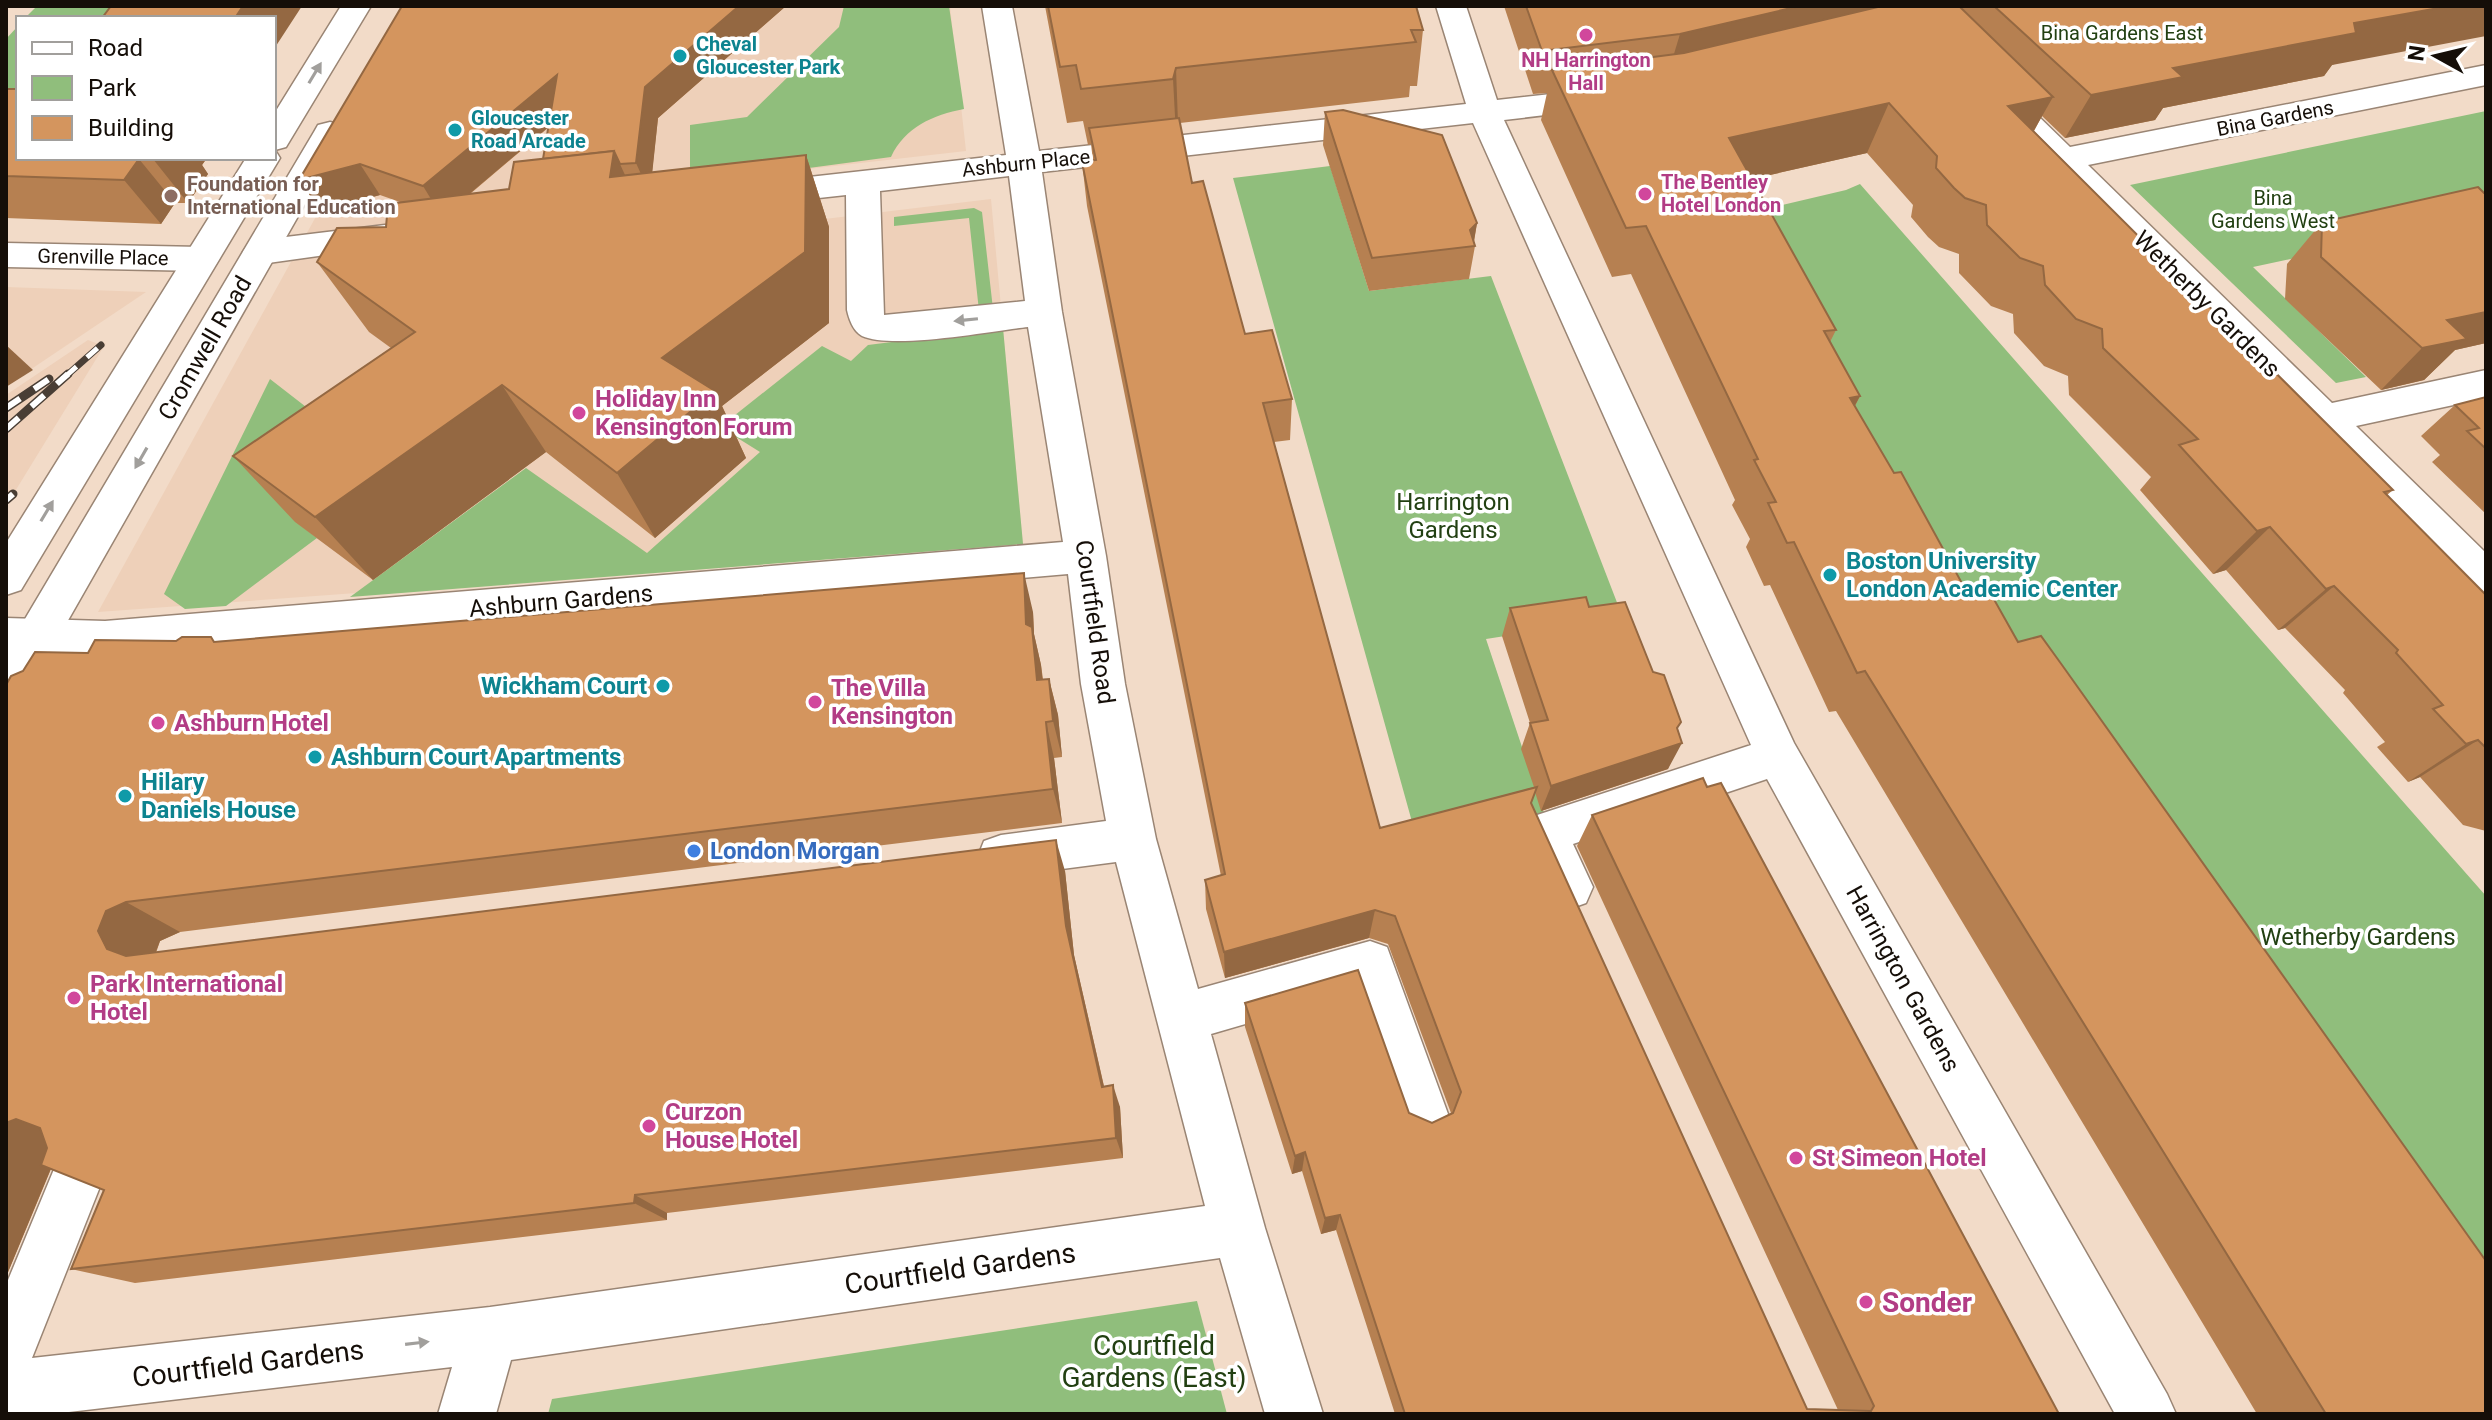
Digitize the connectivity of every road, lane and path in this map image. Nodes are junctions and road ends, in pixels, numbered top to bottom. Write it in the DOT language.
graph roads {
  1 [pos="356,6"];
  2 [pos="997,6"];
  3 [pos="1451,6"];
  4 [pos="1919,17"];
  5 [pos="1892,35"];
  6 [pos="2486,75"];
  7 [pos="1637,94"];
  8 [pos="348,101"];
  9 [pos="1485,114"];
  10 [pos="276,137"];
  11 [pos="2063,159"];
  12 [pos="262,160"];
  13 [pos="1023,164"];
  14 [pos="863,182"];
  15 [pos="729,198"];
  16 [pos="421,233"];
  17 [pos="261,252"];
  18 [pos="6,255"];
  19 [pos="201,259"];
  20 [pos="1044,312"];
  21 [pos="2486,384"];
  22 [pos="2322,419"];
  23 [pos="1086,556"];
  24 [pos="6,578"];
  25 [pos="2486,579"];
  26 [pos="21,637"];
  27 [pos="6,690"];
  28 [pos="1778,756"];
  29 [pos="1133,839"];
  30 [pos="961,861"];
  31 [pos="1590,935"];
  32 [pos="1184,1017"];
  33 [pos="1422,1114"];
  34 [pos="81,1169"];
  35 [pos="1238,1228"];
  36 [pos="490,1335"];
  37 [pos="24,1385"];
  38 [pos="467,1414"];
  39 [pos="1294,1414"];
  40 [pos="2147,1414"];
  10 -- 1 [label="main road, one-way"];
  2 -- 13 [label="main road, Courtfield Road"];
  3 -- 9 [label="main road, Harrington Gardens"];
  4 -- 5 [label="main road"];
  4 -- 11 [label="main road, Wetherby Gardens"];
  6 -- 11 [label="main road, Bina Gardens"];
  7 -- 9 [label="main road, Ashburn Place"];
  8 -- 17 [label="main road, Cromwell Road"];
  9 -- 13 [label="main road, Ashburn Place"];
  9 -- 28 [label="main road, Harrington Gardens"];
  11 -- 22 [label="main road, Wetherby Gardens"];
  12 -- 19 [label="main road, Cromwell Road"];
  13 -- 14 [label="main road, Ashburn Place"];
  13 -- 20 [label="main road, Courtfield Road"];
  14 -- 15 [label="main road, Ashburn Place"];
  20 -- 14 [label="main road, one-way"];
  16 -- 17 [label="main road"];
  17 -- 26 [label="main road, Cromwell Road, one-way"];
  18 -- 19 [label="main road, Grenville Place"];
  24 -- 19 [label="main road, Cromwell Road, one-way"];
  20 -- 23 [label="main road, Courtfield Road"];
  21 -- 22 [label="main road"];
  22 -- 25 [label="main road, Wetherby Gardens"];
  23 -- 26 [label="main road, Ashburn Gardens"];
  23 -- 29 [label="main road, Courtfield Road"];
  26 -- 27 [label="main road, Cromwell Road"];
  28 -- 31 [label="main road"];
  28 -- 40 [label="main road, Harrington Gardens"];
  29 -- 30 [label="main road"];
  29 -- 32 [label="main road, Courtfield Road"];
  32 -- 33 [label="main road"];
  32 -- 35 [label="main road, Courtfield Road"];
  34 -- 37 [label="main road"];
  35 -- 36 [label="main road, Courtfield Gardens"];
  35 -- 39 [label="main road"];
  37 -- 36 [label="main road, Courtfield Gardens, one-way"];
  36 -- 38 [label="main road"];
}
